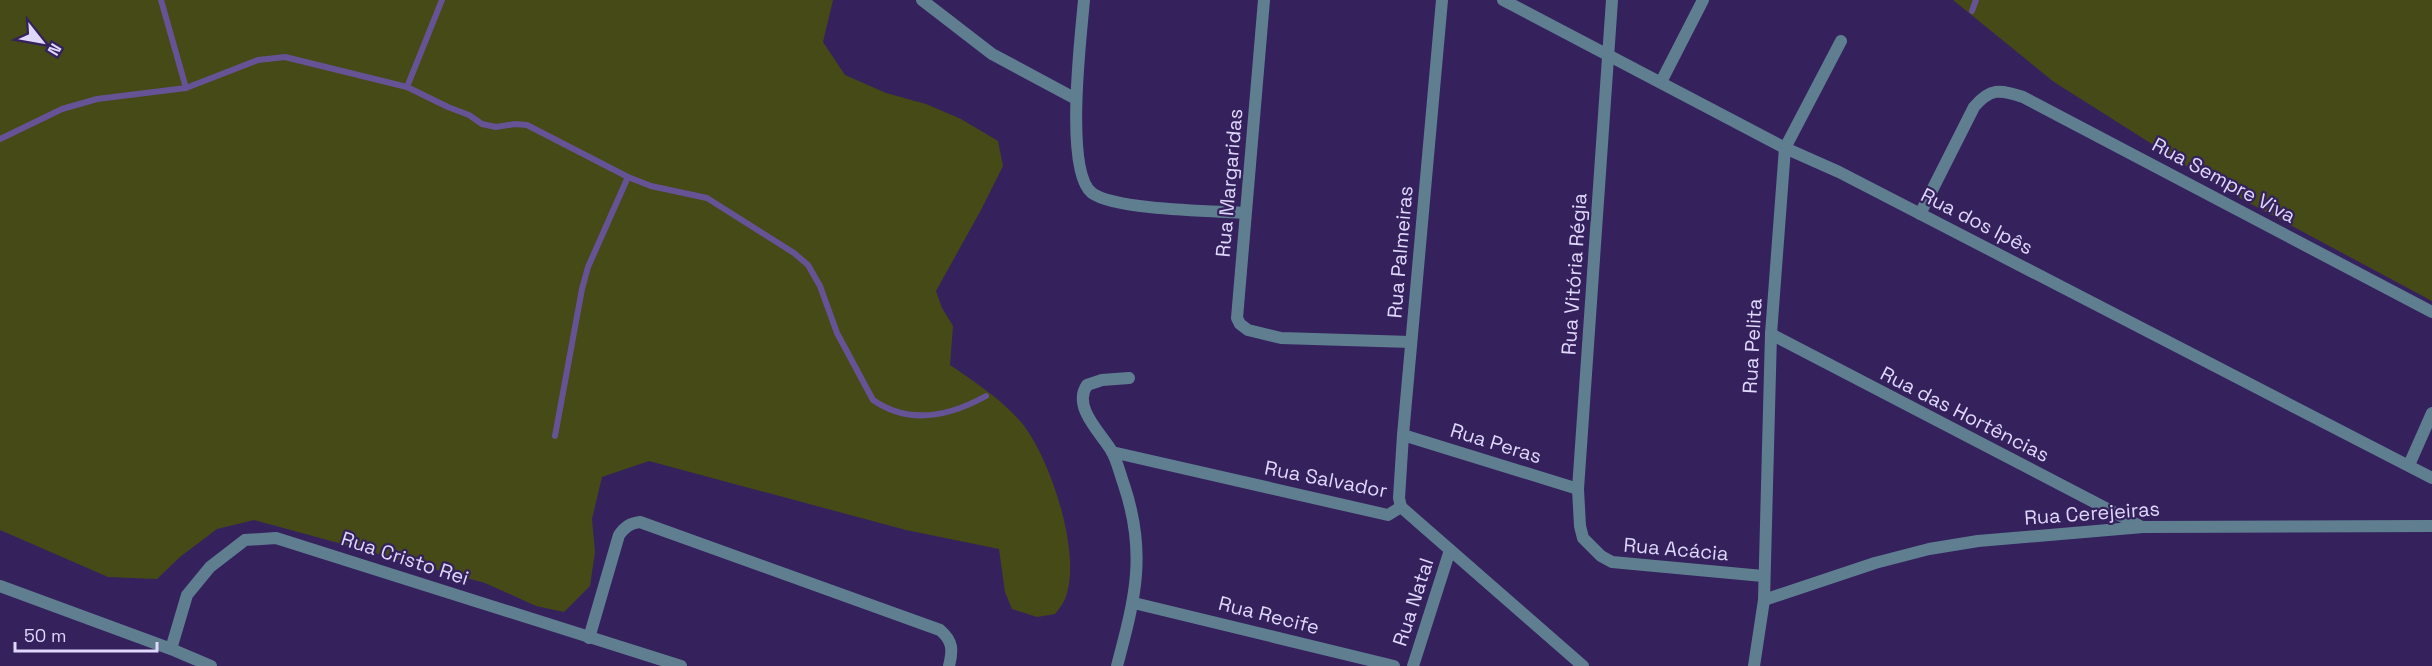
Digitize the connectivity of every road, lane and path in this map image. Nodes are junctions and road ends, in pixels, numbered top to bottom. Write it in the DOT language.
graph roads {
  1 [pos="922,0"];
  2 [pos="1084,0"];
  3 [pos="1264,0"];
  4 [pos="1442,0"];
  5 [pos="1503,0"];
  6 [pos="1612,0"];
  7 [pos="1703,0"];
  8 [pos="1841,41"];
  9 [pos="1609,55"];
  10 [pos="1661,82"];
  11 [pos="1076,99"];
  12 [pos="1785,148"];
  13 [pos="1245,213"];
  14 [pos="1920,213"];
  15 [pos="2432,312"];
  16 [pos="1771,334"];
  17 [pos="1411,342"];
  18 [pos="1129,378"];
  19 [pos="2432,413"];
  20 [pos="1403,435"];
  21 [pos="1112,452"];
  22 [pos="2409,465"];
  23 [pos="2432,478"];
  24 [pos="1578,489"];
  25 [pos="1401,507"];
  26 [pos="2432,526"];
  27 [pos="2143,527"];
  28 [pos="1591,547"];
  29 [pos="1450,550"];
  30 [pos="1763,576"];
  31 [pos="0,586"];
  32 [pos="1764,600"];
  33 [pos="1134,603"];
  34 [pos="589,638"];
  35 [pos="171,649"];
  36 [pos="211,666"];
  37 [pos="681,666"];
  38 [pos="949,666"];
  39 [pos="1117,666"];
  40 [pos="1394,666"];
  41 [pos="1413,666"];
  42 [pos="1583,666"];
  43 [pos="1754,666"];
  1 -- 11 [label="street"];
  2 -- 11 [label="street"];
  3 -- 13 [label="street, Rua Margaridas"];
  4 -- 17 [label="street, Rua Palmeiras"];
  5 -- 9 [label="street, Rua dos Ipês"];
  6 -- 9 [label="street, Rua Vitória Régia"];
  7 -- 10 [label="street"];
  8 -- 12 [label="street, Rua Pelita"];
  9 -- 10 [label="street, Rua dos Ipês"];
  9 -- 24 [label="street, Rua Vitória Régia"];
  10 -- 12 [label="street, Rua dos Ipês"];
  11 -- 13 [label="street"];
  12 -- 14 [label="street, Rua dos Ipês"];
  12 -- 16 [label="street, Rua Pelita"];
  13 -- 17 [label="street, Rua Margaridas"];
  14 -- 15 [label="street, Rua Sempre Viva"];
  14 -- 22 [label="street, Rua dos Ipês"];
  16 -- 27 [label="street, Rua das Hortências"];
  16 -- 30 [label="street, Rua Pelita"];
  17 -- 20 [label="street, Rua Palmeiras"];
  18 -- 21 [label="street"];
  19 -- 22 [label="street"];
  20 -- 24 [label="street, Rua Peras"];
  20 -- 25 [label="street, Rua Palmeiras"];
  21 -- 25 [label="street, Rua Salvador"];
  21 -- 33 [label="street"];
  22 -- 23 [label="street, Rua dos Ipês"];
  24 -- 28 [label="street, Rua Vitória Régia"];
  25 -- 29 [label="street, Rua Salvador"];
  26 -- 27 [label="street, Rua Cerejeiras"];
  27 -- 32 [label="street, Rua Cerejeiras"];
  28 -- 30 [label="street, Rua Acácia"];
  29 -- 41 [label="street, Rua Natal"];
  29 -- 42 [label="street, Rua Salvador"];
  30 -- 32 [label="street, Rua Pelita"];
  31 -- 35 [label="street"];
  32 -- 43 [label="street, Rua Pelita"];
  33 -- 39 [label="street"];
  33 -- 40 [label="street, Rua Recife"];
  34 -- 35 [label="street, Rua Cristo Rei"];
  34 -- 37 [label="street, Rua Cristo Rei"];
  34 -- 38 [label="street"];
  35 -- 36 [label="street"];
}
